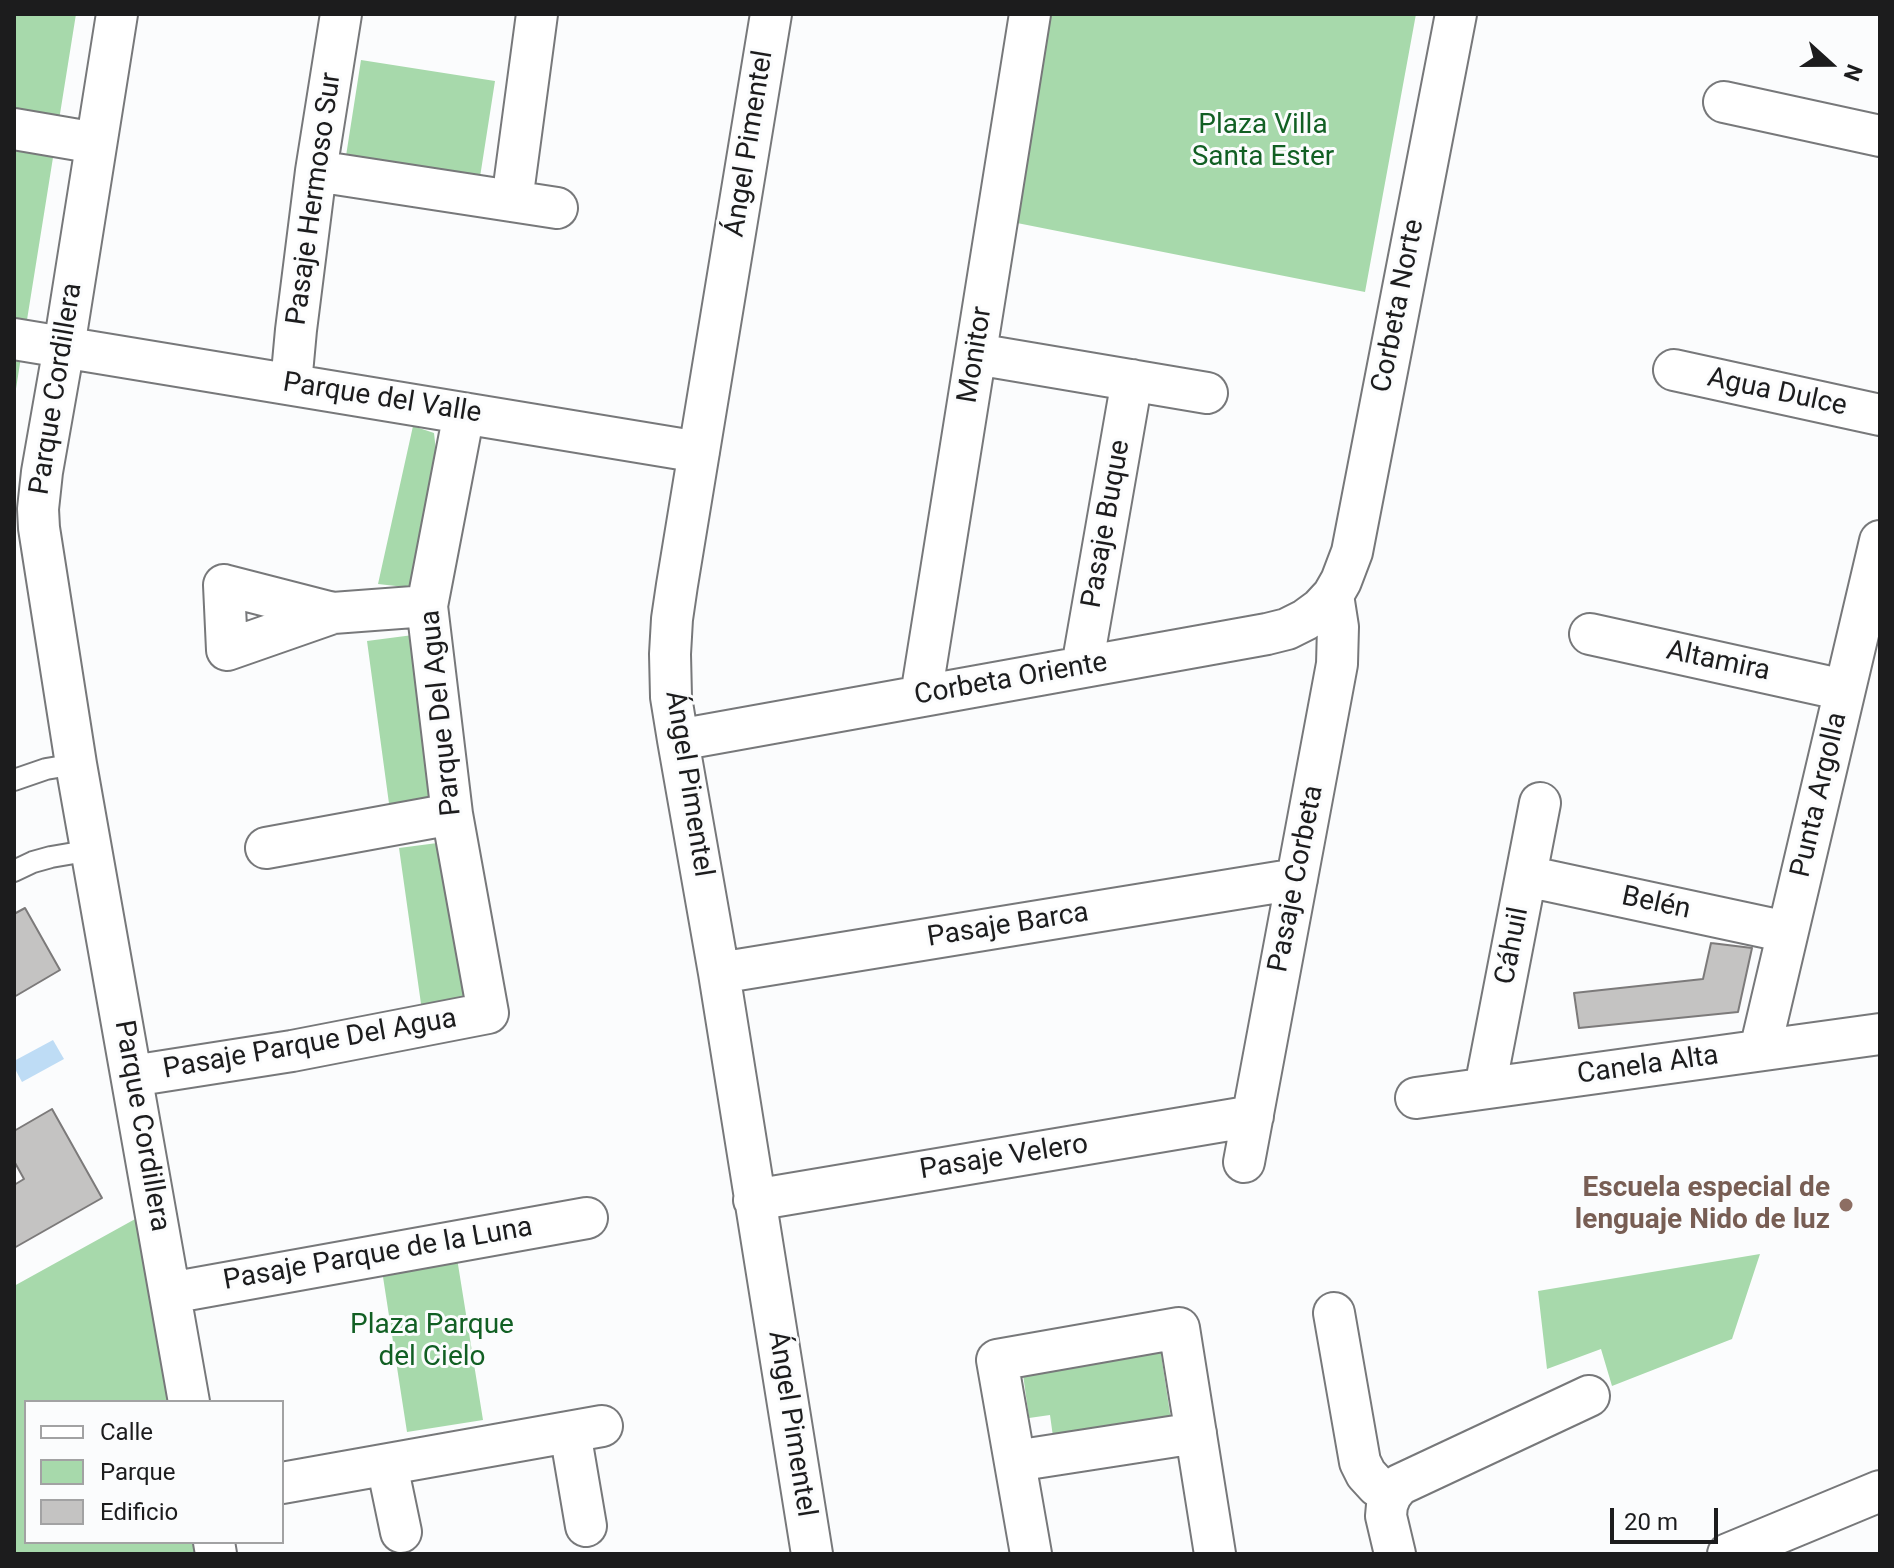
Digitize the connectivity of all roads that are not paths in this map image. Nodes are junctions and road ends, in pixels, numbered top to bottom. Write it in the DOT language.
graph roads {
  1 [pos="117,14"];
  2 [pos="341,14"];
  3 [pos="537,14"];
  4 [pos="771,14"];
  5 [pos="1030,14"];
  6 [pos="1456,14"];
  7 [pos="1724,102"];
  8 [pos="14,129"];
  9 [pos="1880,136"];
  10 [pos="96,143"];
  11 [pos="316,171"];
  12 [pos="512,201"];
  13 [pos="557,208"];
  14 [pos="14,339"];
  15 [pos="64,347"];
  16 [pos="976,354"];
  17 [pos="1674,370"];
  18 [pos="1132,380"];
  19 [pos="291,384"];
  20 [pos="1207,393"];
  21 [pos="464,413"];
  22 [pos="1880,415"];
  23 [pos="699,452"];
  24 [pos="1880,541"];
  25 [pos="1333,595"];
  26 [pos="427,606"];
  27 [pos="333,613"];
  28 [pos="1590,634"];
  29 [pos="1082,667"];
  30 [pos="1844,690"];
  31 [pos="921,696"];
  32 [pos="678,740"];
  33 [pos="76,764"];
  34 [pos="14,780"];
  35 [pos="1540,803"];
  36 [pos="452,814"];
  37 [pos="266,848"];
  38 [pos="92,850"];
  39 [pos="14,871"];
  40 [pos="1526,876"];
  41 [pos="1297,879"];
  42 [pos="1787,932"];
  43 [pos="719,973"];
  44 [pos="488,1013"];
  45 [pos="1880,1034"];
  46 [pos="1760,1050"];
  47 [pos="132,1076"];
  48 [pos="1485,1088"];
  49 [pos="1416,1098"];
  50 [pos="1253,1116"];
  51 [pos="1244,1162"];
  52 [pos="754,1200"];
  53 [pos="587,1218"];
  54 [pos="170,1293"];
  55 [pos="1334,1313"];
  56 [pos="1589,1396"];
  57 [pos="189,1400"];
  58 [pos="1196,1433"];
  59 [pos="1015,1461"];
  60 [pos="387,1465"];
  61 [pos="284,1483"];
  62 [pos="1880,1491"];
  63 [pos="1391,1495"];
  64 [pos="586,1526"];
  65 [pos="401,1532"];
  66 [pos="812,1554"];
  67 [pos="1031,1554"];
  68 [pos="1215,1554"];
  69 [pos="1395,1554"];
  70 [pos="1728,1554"];
  1 -- 10 [label="street, Parque Cordillera"];
  2 -- 11 [label="street, Pasaje Hermoso Sur"];
  3 -- 12 [label="street"];
  4 -- 23 [label="street, Ángel Pimentel"];
  5 -- 16 [label="street, Monitor"];
  6 -- 25 [label="street, Corbeta Norte"];
  7 -- 9 [label="street"];
  8 -- 10 [label="street"];
  10 -- 15 [label="street, Parque Cordillera"];
  11 -- 12 [label="street"];
  11 -- 19 [label="street, Pasaje Hermoso Sur"];
  12 -- 13 [label="street"];
  14 -- 15 [label="street, Parque del Valle"];
  15 -- 19 [label="street, Parque del Valle"];
  15 -- 33 [label="street, Parque Cordillera"];
  16 -- 18 [label="street"];
  16 -- 31 [label="street, Monitor"];
  17 -- 22 [label="street, Agua Dulce"];
  18 -- 20 [label="street"];
  18 -- 29 [label="street, Pasaje Buque"];
  19 -- 21 [label="street, Parque del Valle"];
  21 -- 23 [label="street, Parque del Valle"];
  21 -- 26 [label="street, Parque Del Agua"];
  23 -- 32 [label="street, Ángel Pimentel"];
  24 -- 30 [label="street, Punta Argolla"];
  25 -- 29 [label="street, Corbeta Oriente"];
  25 -- 41 [label="street, Pasaje Corbeta"];
  26 -- 27 [label="street"];
  26 -- 36 [label="street, Parque Del Agua"];
  28 -- 30 [label="street, Altamira"];
  29 -- 31 [label="street, Corbeta Oriente"];
  30 -- 42 [label="street, Punta Argolla"];
  31 -- 32 [label="street, Corbeta Oriente"];
  32 -- 43 [label="street, Ángel Pimentel"];
  33 -- 34 [label="lane"];
  33 -- 38 [label="street, Parque Cordillera"];
  35 -- 40 [label="street, Cáhuil"];
  36 -- 37 [label="street"];
  36 -- 44 [label="street, Parque Del Agua"];
  38 -- 39 [label="lane"];
  38 -- 47 [label="street, Parque Cordillera"];
  40 -- 42 [label="street, Belén"];
  40 -- 48 [label="street, Cáhuil"];
  41 -- 43 [label="street, Pasaje Barca"];
  41 -- 50 [label="street, Pasaje Corbeta"];
  42 -- 46 [label="street, Punta Argolla"];
  43 -- 52 [label="street, Ángel Pimentel"];
  44 -- 47 [label="street, Pasaje Parque Del Agua"];
  45 -- 46 [label="street, Canela Alta"];
  46 -- 48 [label="street, Canela Alta"];
  47 -- 54 [label="street, Parque Cordillera"];
  48 -- 49 [label="street, Canela Alta"];
  50 -- 51 [label="street, Pasaje Corbeta"];
  50 -- 52 [label="street, Pasaje Velero"];
  52 -- 66 [label="street, Ángel Pimentel"];
  53 -- 54 [label="street, Pasaje Parque de la Luna"];
  54 -- 57 [label="street, Parque Cordillera"];
  55 -- 63 [label="street"];
  56 -- 63 [label="street"];
  58 -- 59 [label="street"];
  58 -- 59 [label="street"];
  58 -- 68 [label="street"];
  59 -- 67 [label="street"];
  60 -- 61 [label="street"];
  60 -- 64 [label="street"];
  60 -- 65 [label="street"];
  62 -- 70 [label="street"];
  63 -- 69 [label="street"];
}
